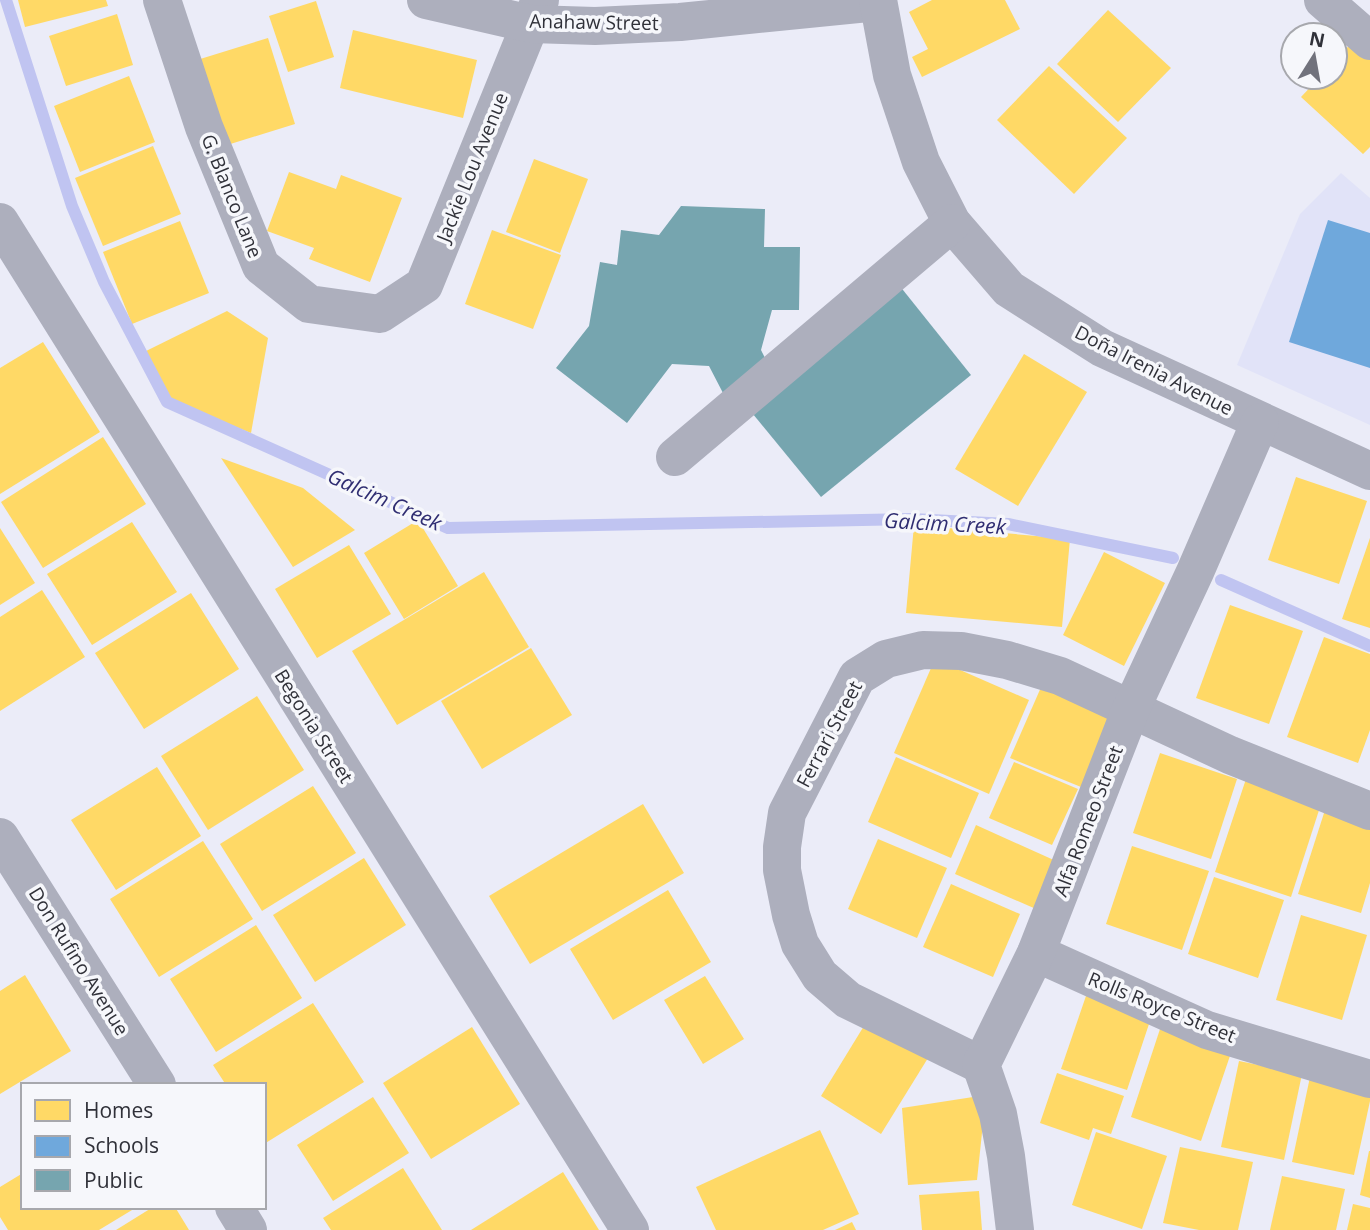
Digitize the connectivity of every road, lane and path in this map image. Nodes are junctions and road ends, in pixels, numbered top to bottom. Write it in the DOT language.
graph roads {
  1 [pos="162,0"];
  2 [pos="426,0"];
  3 [pos="1323,0"];
  4 [pos="878,1"];
  5 [pos="535,12"];
  6 [pos="1370,41"];
  7 [pos="0,222"];
  8 [pos="952,223"];
  9 [pos="380,314"];
  10 [pos="1260,422"];
  11 [pos="675,457"];
  12 [pos="1370,471"];
  13 [pos="1131,709"];
  14 [pos="1370,811"];
  15 [pos="0,837"];
  16 [pos="1036,953"];
  17 [pos="981,1065"];
  18 [pos="1370,1079"];
  19 [pos="156,1083"];
  20 [pos="235,1209"];
  21 [pos="248,1230"];
  22 [pos="630,1230"];
  23 [pos="1015,1230"];
  1 -- 9 [label="street, G. Blanco Lane"];
  2 -- 5 [label="street, Anahaw Street"];
  3 -- 6 [label="street"];
  4 -- 5 [label="street, Anahaw Street"];
  4 -- 8 [label="street, Doña Irenia Avenue"];
  5 -- 9 [label="street, Jackie Lou Avenue"];
  7 -- 22 [label="street, Begonia Street"];
  8 -- 10 [label="street, Doña Irenia Avenue"];
  8 -- 11 [label="street"];
  10 -- 12 [label="street, Doña Irenia Avenue"];
  10 -- 13 [label="street, Alfa Romeo Street"];
  13 -- 14 [label="street, Ferrari Street"];
  13 -- 16 [label="street, Alfa Romeo Street"];
  13 -- 17 [label="street, Ferrari Street"];
  15 -- 19 [label="street, Don Rufino Avenue"];
  16 -- 17 [label="street, Alfa Romeo Street"];
  16 -- 18 [label="street, Rolls Royce Street"];
  17 -- 23 [label="street"];
  20 -- 21 [label="street"];
}
